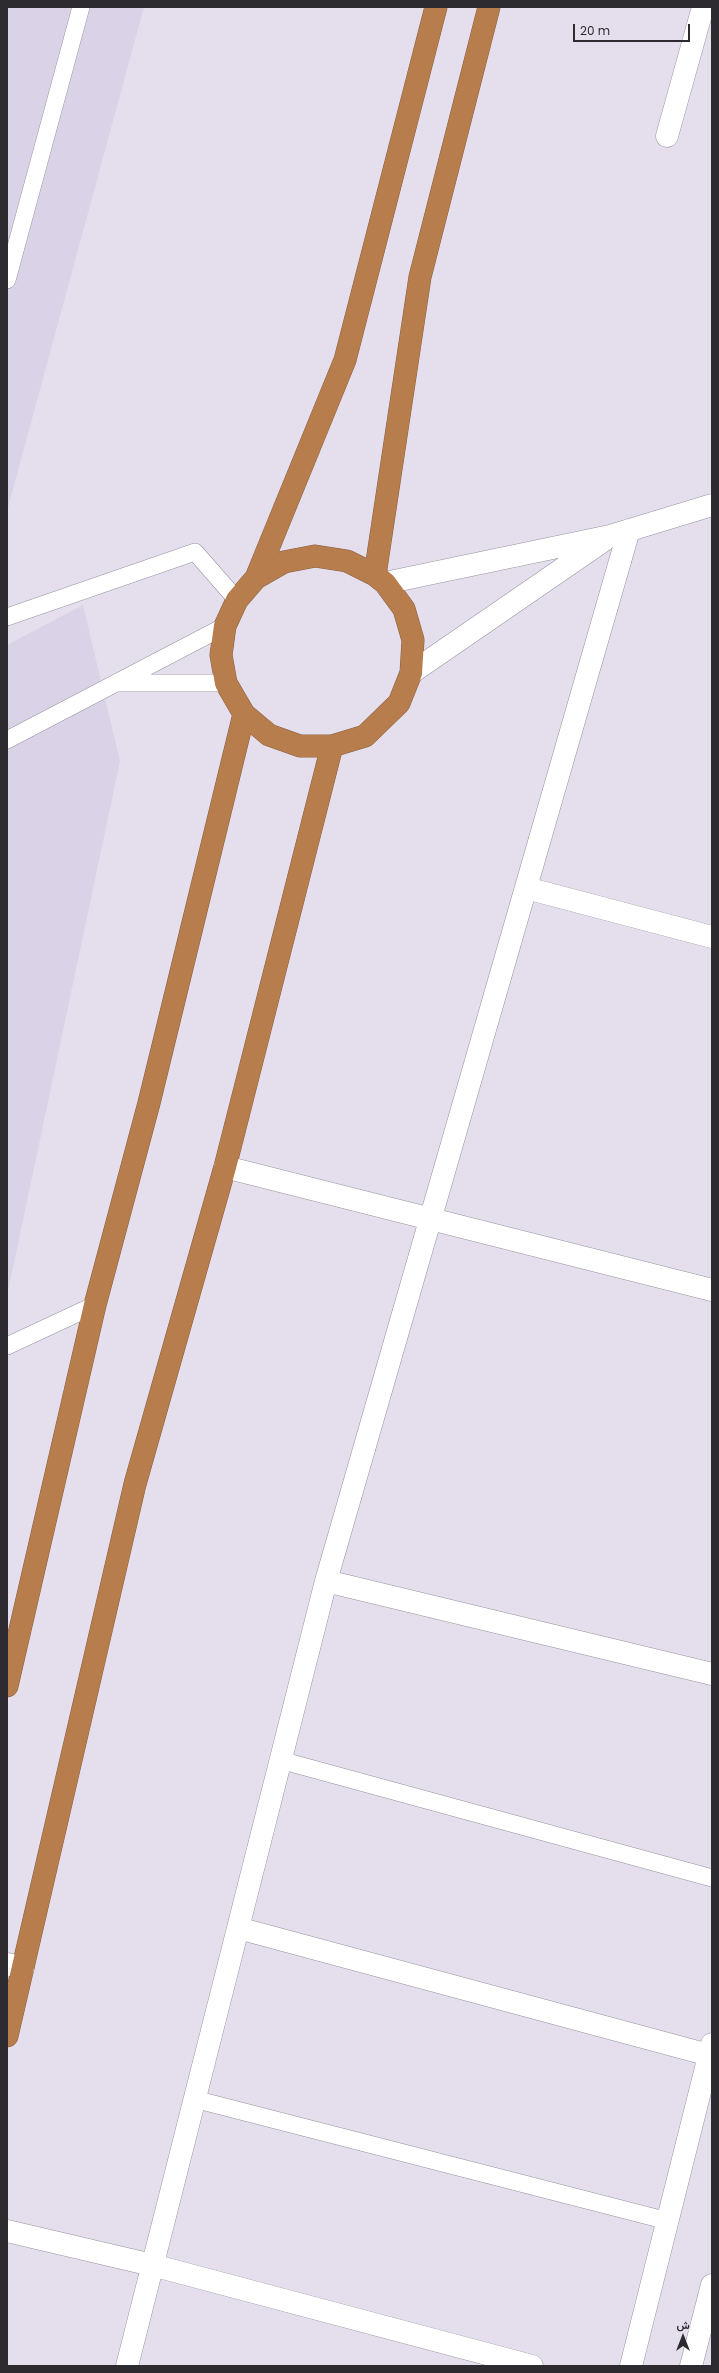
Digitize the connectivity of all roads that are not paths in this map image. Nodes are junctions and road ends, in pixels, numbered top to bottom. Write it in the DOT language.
graph roads {
  1 [pos="81,7"];
  2 [pos="436,7"];
  3 [pos="489,7"];
  4 [pos="703,7"];
  5 [pos="668,136"];
  6 [pos="7,280"];
  7 [pos="712,505"];
  8 [pos="620,533"];
  9 [pos="256,578"];
  10 [pos="380,579"];
  11 [pos="236,600"];
  12 [pos="7,617"];
  13 [pos="225,626"];
  14 [pos="411,673"];
  15 [pos="113,683"];
  16 [pos="226,683"];
  17 [pos="244,714"];
  18 [pos="7,740"];
  19 [pos="332,746"];
  20 [pos="526,888"];
  21 [pos="712,938"];
  22 [pos="225,1167"];
  23 [pos="431,1218"];
  24 [pos="712,1290"];
  25 [pos="95,1305"];
  26 [pos="7,1346"];
  27 [pos="326,1581"];
  28 [pos="712,1674"];
  29 [pos="7,1686"];
  30 [pos="280,1760"];
  31 [pos="712,1878"];
  32 [pos="238,1928"];
  33 [pos="15,1966"];
  34 [pos="7,2036"];
  35 [pos="711,2049"];
  36 [pos="194,2100"];
  37 [pos="668,2221"];
  38 [pos="7,2231"];
  39 [pos="152,2265"];
  40 [pos="712,2285"];
  41 [pos="127,2366"];
  42 [pos="532,2366"];
  43 [pos="631,2366"];
  44 [pos="691,2366"];
  1 -- 6 [label="lane"];
  2 -- 9 [label="highway"];
  3 -- 10 [label="highway"];
  4 -- 5 [label="street"];
  7 -- 8 [label="street"];
  8 -- 10 [label="street"];
  8 -- 14 [label="street"];
  8 -- 20 [label="street"];
  9 -- 10 [label="highway"];
  9 -- 11 [label="highway"];
  10 -- 14 [label="highway"];
  11 -- 12 [label="lane"];
  11 -- 13 [label="highway"];
  13 -- 15 [label="lane"];
  13 -- 16 [label="highway"];
  14 -- 19 [label="highway"];
  15 -- 16 [label="lane"];
  15 -- 18 [label="lane"];
  16 -- 17 [label="highway"];
  17 -- 19 [label="highway"];
  17 -- 25 [label="highway"];
  19 -- 22 [label="highway"];
  20 -- 21 [label="street"];
  20 -- 23 [label="street"];
  22 -- 23 [label="street"];
  22 -- 33 [label="highway"];
  23 -- 24 [label="street"];
  23 -- 27 [label="street"];
  25 -- 26 [label="lane"];
  25 -- 29 [label="highway"];
  27 -- 28 [label="street"];
  27 -- 30 [label="street"];
  30 -- 31 [label="lane"];
  30 -- 32 [label="street"];
  32 -- 35 [label="street"];
  32 -- 36 [label="street"];
  33 -- 34 [label="highway"];
  35 -- 37 [label="street"];
  36 -- 37 [label="lane"];
  36 -- 39 [label="street"];
  37 -- 43 [label="street"];
  38 -- 39 [label="street"];
  39 -- 41 [label="street"];
  39 -- 42 [label="street"];
  40 -- 44 [label="street"];
}
